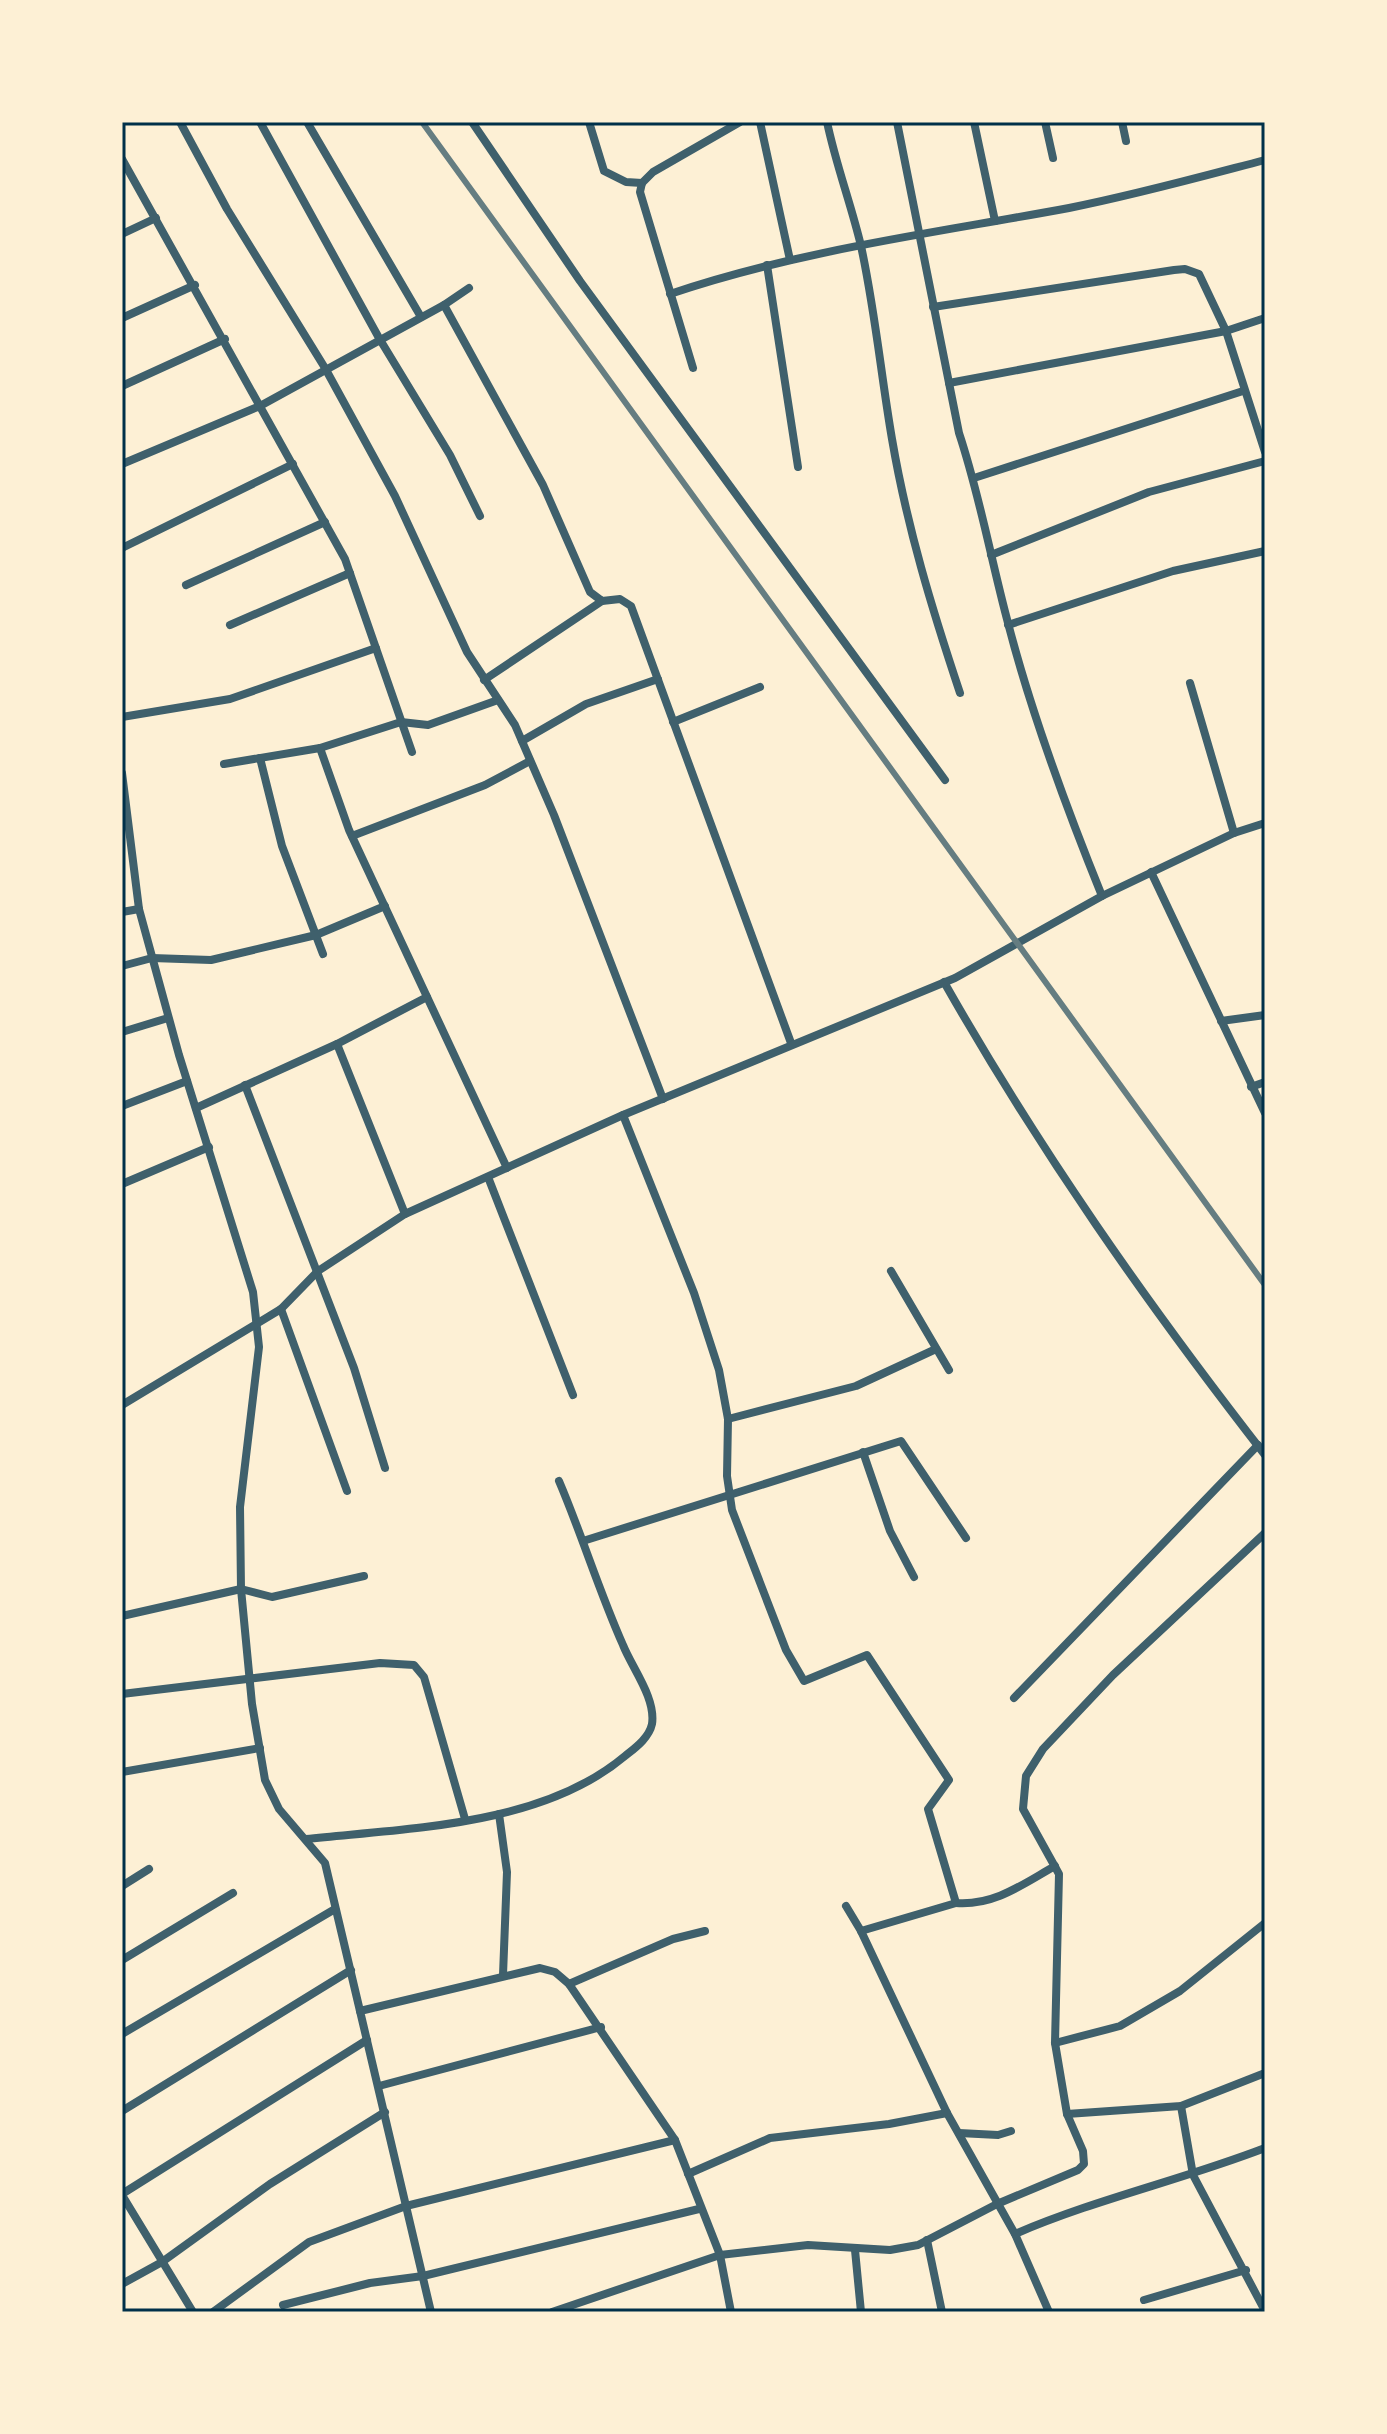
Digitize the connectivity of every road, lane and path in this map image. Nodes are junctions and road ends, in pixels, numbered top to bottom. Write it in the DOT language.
graph roads {
  1 [pos="180,122"];
  2 [pos="260,122"];
  3 [pos="307,122"];
  4 [pos="472,122"];
  5 [pos="589,122"];
  6 [pos="740,122"];
  7 [pos="760,122"];
  8 [pos="827,122"];
  9 [pos="897,122"];
  10 [pos="974,122"];
  11 [pos="1045,122"];
  12 [pos="1122,122"];
  13 [pos="1126,141"];
  14 [pos="1053,158"];
  15 [pos="122,160"];
  16 [pos="1265,160"];
  17 [pos="642,183"];
  18 [pos="156,218"];
  19 [pos="995,221"];
  20 [pos="122,234"];
  21 [pos="919,234"];
  22 [pos="860,243"];
  23 [pos="790,260"];
  24 [pos="767,265"];
  25 [pos="195,285"];
  26 [pos="469,288"];
  27 [pos="670,294"];
  28 [pos="444,305"];
  29 [pos="933,307"];
  30 [pos="421,317"];
  31 [pos="122,318"];
  32 [pos="1265,318"];
  33 [pos="1226,331"];
  34 [pos="379,338"];
  35 [pos="225,339"];
  36 [pos="325,368"];
  37 [pos="693,368"];
  38 [pos="949,383"];
  39 [pos="122,386"];
  40 [pos="1243,391"];
  41 [pos="260,406"];
  42 [pos="1265,452"];
  43 [pos="1265,461"];
  44 [pos="122,464"];
  45 [pos="293,464"];
  46 [pos="798,467"];
  47 [pos="974,478"];
  48 [pos="480,516"];
  49 [pos="325,522"];
  50 [pos="122,548"];
  51 [pos="1265,551"];
  52 [pos="991,555"];
  53 [pos="350,573"];
  54 [pos="186,585"];
  55 [pos="602,601"];
  56 [pos="230,625"];
  57 [pos="1008,625"];
  58 [pos="376,648"];
  59 [pos="658,679"];
  60 [pos="484,680"];
  61 [pos="1190,683"];
  62 [pos="760,687"];
  63 [pos="960,693"];
  64 [pos="498,700"];
  65 [pos="122,717"];
  66 [pos="401,722"];
  67 [pos="673,722"];
  68 [pos="522,741"];
  69 [pos="320,748"];
  70 [pos="412,752"];
  71 [pos="260,758"];
  72 [pos="530,761"];
  73 [pos="224,764"];
  74 [pos="122,773"];
  75 [pos="945,780"];
  76 [pos="1265,823"];
  77 [pos="1234,833"];
  78 [pos="352,836"];
  79 [pos="126,841"];
  80 [pos="1151,872"];
  81 [pos="1102,896"];
  82 [pos="385,906"];
  83 [pos="139,909"];
  84 [pos="122,912"];
  85 [pos="316,935"];
  86 [pos="323,954"];
  87 [pos="152,958"];
  88 [pos="122,966"];
  89 [pos="944,982"];
  90 [pos="427,997"];
  91 [pos="1265,1015"];
  92 [pos="168,1018"];
  93 [pos="1221,1021"];
  94 [pos="122,1032"];
  95 [pos="791,1043"];
  96 [pos="337,1044"];
  97 [pos="187,1081"];
  98 [pos="1265,1082"];
  99 [pos="245,1085"];
  100 [pos="1251,1087"];
  101 [pos="663,1099"];
  102 [pos="122,1106"];
  103 [pos="196,1108"];
  104 [pos="1265,1113"];
  105 [pos="623,1115"];
  106 [pos="209,1147"];
  107 [pos="507,1168"];
  108 [pos="488,1177"];
  109 [pos="122,1184"];
  110 [pos="405,1214"];
  111 [pos="318,1271"];
  112 [pos="891,1271"];
  113 [pos="281,1309"];
  114 [pos="259,1323"];
  115 [pos="936,1349"];
  116 [pos="949,1370"];
  117 [pos="573,1395"];
  118 [pos="122,1405"];
  119 [pos="728,1419"];
  120 [pos="1258,1445"];
  121 [pos="863,1452"];
  122 [pos="1265,1455"];
  123 [pos="385,1468"];
  124 [pos="559,1481"];
  125 [pos="347,1491"];
  126 [pos="730,1494"];
  127 [pos="1265,1533"];
  128 [pos="966,1538"];
  129 [pos="583,1541"];
  130 [pos="364,1576"];
  131 [pos="914,1577"];
  132 [pos="241,1589"];
  133 [pos="122,1616"];
  134 [pos="250,1680"];
  135 [pos="122,1694"];
  136 [pos="1014,1698"];
  137 [pos="260,1748"];
  138 [pos="122,1772"];
  139 [pos="499,1814"];
  140 [pos="465,1819"];
  141 [pos="306,1839"];
  142 [pos="1055,1866"];
  143 [pos="149,1869"];
  144 [pos="122,1886"];
  145 [pos="233,1893"];
  146 [pos="956,1903"];
  147 [pos="846,1906"];
  148 [pos="335,1909"];
  149 [pos="1265,1923"];
  150 [pos="705,1931"];
  151 [pos="861,1931"];
  152 [pos="122,1960"];
  153 [pos="351,1970"];
  154 [pos="503,1975"];
  155 [pos="569,1984"];
  156 [pos="360,2011"];
  157 [pos="601,2027"];
  158 [pos="122,2034"];
  159 [pos="367,2040"];
  160 [pos="1055,2043"];
  161 [pos="1265,2073"];
  162 [pos="379,2086"];
  163 [pos="1181,2106"];
  164 [pos="122,2111"];
  165 [pos="385,2112"];
  166 [pos="947,2113"];
  167 [pos="1067,2114"];
  168 [pos="1011,2131"];
  169 [pos="959,2133"];
  170 [pos="675,2140"];
  171 [pos="1265,2148"];
  172 [pos="688,2174"];
  173 [pos="1193,2175"];
  174 [pos="122,2195"];
  175 [pos="997,2204"];
  176 [pos="406,2206"];
  177 [pos="699,2209"];
  178 [pos="1015,2234"];
  179 [pos="927,2240"];
  180 [pos="855,2250"];
  181 [pos="720,2255"];
  182 [pos="162,2262"];
  183 [pos="1246,2270"];
  184 [pos="423,2276"];
  185 [pos="122,2284"];
  186 [pos="1261,2291"];
  187 [pos="1144,2300"];
  188 [pos="283,2305"];
  189 [pos="1265,2311"];
  190 [pos="193,2312"];
  191 [pos="213,2312"];
  192 [pos="431,2312"];
  193 [pos="552,2312"];
  194 [pos="731,2312"];
  195 [pos="861,2312"];
  196 [pos="942,2312"];
  197 [pos="1049,2312"];
  1 -- 36 [label="street"];
  2 -- 34 [label="street"];
  3 -- 30 [label="street"];
  4 -- 75 [label="street"];
  5 -- 17 [label="street"];
  6 -- 17 [label="street"];
  7 -- 23 [label="street"];
  8 -- 22 [label="street"];
  9 -- 21 [label="street"];
  10 -- 19 [label="street"];
  11 -- 14 [label="street"];
  12 -- 13 [label="street"];
  15 -- 18 [label="street"];
  16 -- 19 [label="street"];
  17 -- 27 [label="street"];
  18 -- 20 [label="street"];
  18 -- 25 [label="street"];
  19 -- 21 [label="street"];
  21 -- 22 [label="street"];
  21 -- 29 [label="street"];
  22 -- 23 [label="street"];
  22 -- 63 [label="street"];
  23 -- 24 [label="street"];
  24 -- 27 [label="street"];
  24 -- 46 [label="street"];
  25 -- 31 [label="street"];
  25 -- 35 [label="street"];
  26 -- 28 [label="street"];
  27 -- 37 [label="street"];
  28 -- 30 [label="street"];
  28 -- 55 [label="street"];
  29 -- 33 [label="street"];
  29 -- 38 [label="street"];
  30 -- 34 [label="street"];
  32 -- 33 [label="street"];
  33 -- 38 [label="street"];
  33 -- 40 [label="street"];
  34 -- 36 [label="street"];
  34 -- 48 [label="street"];
  35 -- 39 [label="street"];
  35 -- 41 [label="street"];
  36 -- 41 [label="street"];
  36 -- 60 [label="street"];
  38 -- 47 [label="street"];
  40 -- 42 [label="street"];
  40 -- 47 [label="street"];
  41 -- 44 [label="street"];
  41 -- 45 [label="street"];
  43 -- 52 [label="street"];
  45 -- 49 [label="street"];
  45 -- 50 [label="street"];
  47 -- 52 [label="street"];
  49 -- 53 [label="street"];
  49 -- 54 [label="street"];
  51 -- 57 [label="street"];
  52 -- 57 [label="street"];
  53 -- 56 [label="street"];
  53 -- 58 [label="street"];
  55 -- 59 [label="street"];
  55 -- 60 [label="street"];
  57 -- 81 [label="street"];
  58 -- 65 [label="street"];
  58 -- 66 [label="street"];
  59 -- 67 [label="street"];
  59 -- 68 [label="street"];
  60 -- 64 [label="street"];
  61 -- 77 [label="street"];
  62 -- 67 [label="street"];
  64 -- 66 [label="street"];
  64 -- 68 [label="street"];
  66 -- 69 [label="street"];
  66 -- 70 [label="street"];
  67 -- 95 [label="street"];
  68 -- 72 [label="street"];
  69 -- 71 [label="street"];
  69 -- 78 [label="street"];
  71 -- 73 [label="street"];
  71 -- 85 [label="street"];
  72 -- 78 [label="street"];
  72 -- 101 [label="street"];
  74 -- 79 [label="street"];
  76 -- 77 [label="street"];
  77 -- 80 [label="street"];
  78 -- 82 [label="street"];
  79 -- 83 [label="street"];
  80 -- 81 [label="street"];
  80 -- 93 [label="street"];
  81 -- 89 [label="street"];
  82 -- 85 [label="street"];
  82 -- 90 [label="street"];
  83 -- 84 [label="street"];
  83 -- 87 [label="street"];
  85 -- 86 [label="street"];
  85 -- 87 [label="street"];
  87 -- 88 [label="street"];
  87 -- 92 [label="street"];
  89 -- 95 [label="street"];
  89 -- 120 [label="street"];
  90 -- 96 [label="street"];
  90 -- 107 [label="street"];
  91 -- 93 [label="street"];
  92 -- 94 [label="street"];
  92 -- 97 [label="street"];
  93 -- 100 [label="street"];
  95 -- 101 [label="street"];
  96 -- 99 [label="street"];
  96 -- 110 [label="street"];
  97 -- 102 [label="street"];
  97 -- 103 [label="street"];
  98 -- 100 [label="street"];
  99 -- 103 [label="street"];
  99 -- 111 [label="street"];
  100 -- 104 [label="street"];
  101 -- 105 [label="street"];
  103 -- 106 [label="street"];
  105 -- 107 [label="street"];
  105 -- 119 [label="street"];
  106 -- 109 [label="street"];
  106 -- 114 [label="street"];
  107 -- 108 [label="street"];
  108 -- 110 [label="street"];
  108 -- 117 [label="street"];
  110 -- 111 [label="street"];
  111 -- 113 [label="street"];
  111 -- 123 [label="street"];
  112 -- 115 [label="street"];
  113 -- 114 [label="street"];
  113 -- 125 [label="street"];
  114 -- 118 [label="street"];
  114 -- 132 [label="street"];
  115 -- 116 [label="street"];
  115 -- 119 [label="street"];
  119 -- 126 [label="street"];
  120 -- 122 [label="street"];
  120 -- 136 [label="street"];
  121 -- 126 [label="street"];
  121 -- 128 [label="street"];
  121 -- 131 [label="street"];
  124 -- 129 [label="street"];
  126 -- 129 [label="street"];
  126 -- 146 [label="street"];
  127 -- 142 [label="street"];
  129 -- 139 [label="street"];
  130 -- 132 [label="street"];
  132 -- 133 [label="street"];
  132 -- 134 [label="street"];
  134 -- 135 [label="street"];
  134 -- 137 [label="street"];
  134 -- 140 [label="street"];
  137 -- 138 [label="street"];
  137 -- 141 [label="street"];
  139 -- 140 [label="street"];
  139 -- 154 [label="street"];
  140 -- 141 [label="street"];
  141 -- 148 [label="street"];
  142 -- 146 [label="street"];
  142 -- 160 [label="street"];
  143 -- 144 [label="street"];
  145 -- 152 [label="street"];
  146 -- 151 [label="street"];
  147 -- 151 [label="street"];
  148 -- 153 [label="street"];
  148 -- 158 [label="street"];
  149 -- 160 [label="street"];
  150 -- 155 [label="street"];
  151 -- 166 [label="street"];
  153 -- 156 [label="street"];
  153 -- 164 [label="street"];
  154 -- 155 [label="street"];
  154 -- 156 [label="street"];
  155 -- 157 [label="street"];
  156 -- 159 [label="street"];
  157 -- 162 [label="street"];
  157 -- 170 [label="street"];
  159 -- 162 [label="street"];
  159 -- 174 [label="street"];
  160 -- 167 [label="street"];
  161 -- 163 [label="street"];
  162 -- 165 [label="street"];
  163 -- 167 [label="street"];
  163 -- 173 [label="street"];
  165 -- 176 [label="street"];
  165 -- 182 [label="street"];
  166 -- 169 [label="street"];
  166 -- 172 [label="street"];
  167 -- 175 [label="street"];
  168 -- 169 [label="street"];
  169 -- 175 [label="street"];
  170 -- 172 [label="street"];
  170 -- 176 [label="street"];
  171 -- 173 [label="street"];
  172 -- 177 [label="street"];
  173 -- 178 [label="street"];
  173 -- 183 [label="street"];
  174 -- 182 [label="street"];
  175 -- 178 [label="street"];
  175 -- 179 [label="street"];
  176 -- 184 [label="street"];
  176 -- 191 [label="street"];
  177 -- 181 [label="street"];
  177 -- 184 [label="street"];
  178 -- 197 [label="street"];
  179 -- 180 [label="street"];
  179 -- 196 [label="street"];
  180 -- 181 [label="street"];
  180 -- 195 [label="street"];
  181 -- 193 [label="street"];
  181 -- 194 [label="street"];
  182 -- 185 [label="street"];
  182 -- 190 [label="street"];
  183 -- 186 [label="street"];
  183 -- 187 [label="street"];
  184 -- 188 [label="street"];
  184 -- 192 [label="street"];
  186 -- 189 [label="street"];
}
